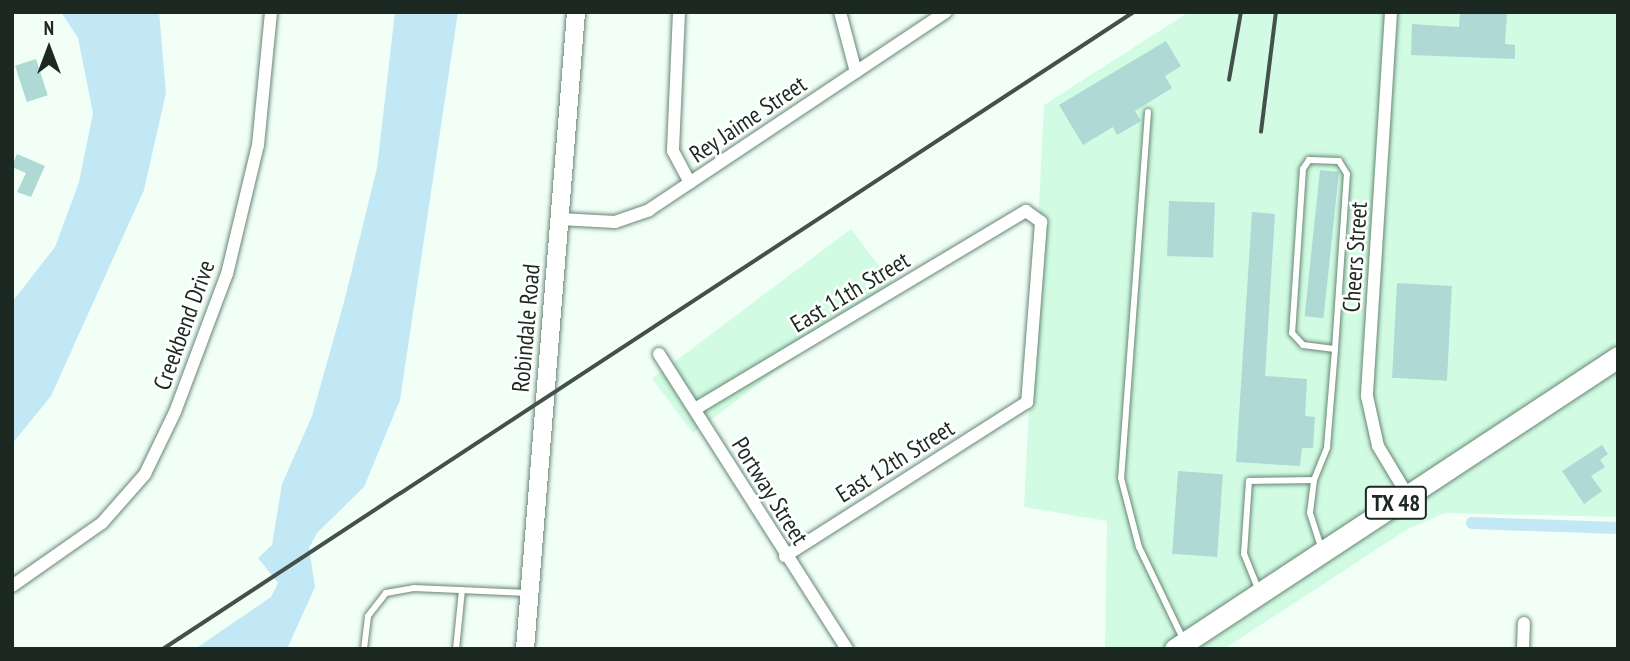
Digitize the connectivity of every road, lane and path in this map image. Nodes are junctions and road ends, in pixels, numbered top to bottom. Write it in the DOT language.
graph roads {
  1 [pos="271,12"];
  2 [pos="576,12"];
  3 [pos="679,12"];
  4 [pos="840,12"];
  5 [pos="946,12"];
  6 [pos="1391,12"];
  7 [pos="856,72"];
  8 [pos="1148,112"];
  9 [pos="690,183"];
  10 [pos="560,219"];
  11 [pos="1335,349"];
  12 [pos="659,354"];
  13 [pos="1618,357"];
  14 [pos="1027,402"];
  15 [pos="695,409"];
  16 [pos="1314,480"];
  17 [pos="1408,496"];
  18 [pos="1323,551"];
  19 [pos="785,556"];
  20 [pos="12,586"];
  21 [pos="462,590"];
  22 [pos="530,593"];
  23 [pos="1260,593"];
  24 [pos="1524,623"];
  25 [pos="1180,645"];
  26 [pos="364,649"];
  27 [pos="456,649"];
  28 [pos="525,649"];
  29 [pos="847,649"];
  30 [pos="1523,649"];
  1 -- 20 [label="street, Creekbend Drive"];
  2 -- 10 [label="street, Robindale Road"];
  3 -- 9 [label="street"];
  4 -- 7 [label="street"];
  5 -- 7 [label="street, Rey Jaime Street"];
  6 -- 17 [label="street, Cheers Street"];
  7 -- 9 [label="street, Rey Jaime Street"];
  8 -- 25 [label="lane"];
  9 -- 10 [label="street, Rey Jaime Street"];
  10 -- 22 [label="street, Robindale Road"];
  11 -- 11 [label="lane"];
  11 -- 16 [label="lane"];
  12 -- 15 [label="street, Portway Street"];
  13 -- 17 [label="main road, TX 48"];
  14 -- 15 [label="street, East 11th Street"];
  14 -- 19 [label="street, East 12th Street"];
  15 -- 19 [label="street, Portway Street"];
  16 -- 18 [label="lane"];
  16 -- 23 [label="lane"];
  17 -- 18 [label="main road, TX 48"];
  18 -- 23 [label="main road, TX 48"];
  19 -- 29 [label="street, Portway Street"];
  21 -- 22 [label="lane"];
  21 -- 26 [label="lane"];
  21 -- 27 [label="lane"];
  22 -- 28 [label="street, Robindale Road"];
  23 -- 25 [label="main road, TX 48"];
  24 -- 30 [label="street"];
}
